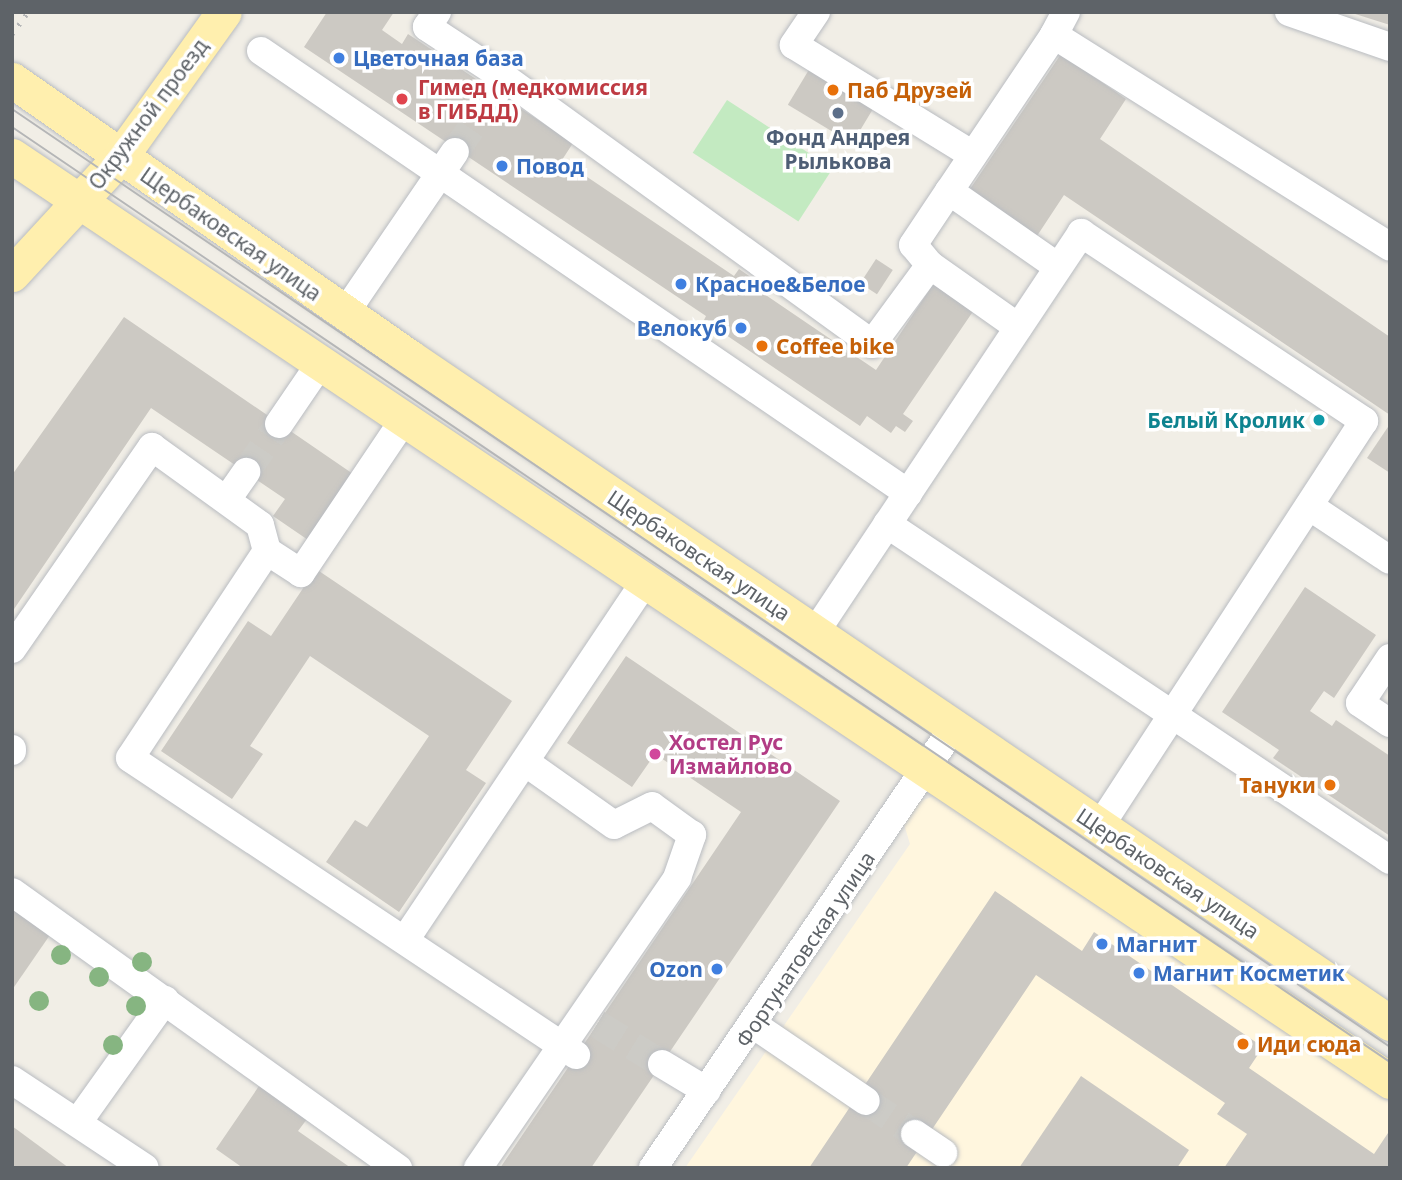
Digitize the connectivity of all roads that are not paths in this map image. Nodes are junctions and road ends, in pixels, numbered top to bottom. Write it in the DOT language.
graph roads {
  1 [pos="224,12"];
  2 [pos="437,12"];
  3 [pos="816,12"];
  4 [pos="1289,12"];
  5 [pos="1060,23"];
  6 [pos="1390,47"];
  7 [pos="261,51"];
  8 [pos="12,80"];
  9 [pos="973,155"];
  10 [pos="12,156"];
  11 [pos="120,157"];
  12 [pos="448,163"];
  13 [pos="949,191"];
  14 [pos="80,203"];
  15 [pos="1390,247"];
  16 [pos="930,265"];
  17 [pos="1058,267"];
  18 [pos="12,274"];
  19 [pos="345,313"];
  20 [pos="1018,327"];
  21 [pos="322,361"];
  22 [pos="405,418"];
  23 [pos="279,424"];
  24 [pos="246,472"];
  25 [pos="908,493"];
  26 [pos="228,499"];
  27 [pos="1309,506"];
  28 [pos="887,524"];
  29 [pos="267,551"];
  30 [pos="1390,560"];
  31 [pos="645,582"];
  32 [pos="814,634"];
  33 [pos="12,649"];
  34 [pos="1390,657"];
  35 [pos="1173,716"];
  36 [pos="1390,723"];
  37 [pos="953,728"];
  38 [pos="525,762"];
  39 [pos="926,769"];
  40 [pos="1100,826"];
  41 [pos="1390,860"];
  42 [pos="12,892"];
  43 [pos="405,940"];
  44 [pos="164,1000"];
  45 [pos="1390,1023"];
  46 [pos="754,1025"];
  47 [pos="569,1049"];
  48 [pos="662,1064"];
  49 [pos="12,1080"];
  50 [pos="1390,1081"];
  51 [pos="707,1091"];
  52 [pos="866,1101"];
  53 [pos="78,1122"];
  54 [pos="915,1135"];
  55 [pos="943,1153"];
  56 [pos="145,1168"];
  57 [pos="398,1168"];
  58 [pos="478,1168"];
  59 [pos="653,1168"];
  1 -- 11 [label="main road, Окружной проезд"];
  2 -- 16 [label="street"];
  3 -- 9 [label="street"];
  4 -- 6 [label="street"];
  5 -- 9 [label="street"];
  5 -- 15 [label="street"];
  7 -- 12 [label="street"];
  8 -- 11 [label="main road, Щербаковская улица"];
  9 -- 13 [label="street"];
  10 -- 14 [label="main road"];
  11 -- 14 [label="main road, Окружной проезд"];
  11 -- 19 [label="main road, Щербаковская улица"];
  12 -- 19 [label="street"];
  12 -- 25 [label="street"];
  13 -- 16 [label="street"];
  13 -- 17 [label="street"];
  14 -- 18 [label="main road, Окружной проезд"];
  14 -- 21 [label="main road"];
  16 -- 20 [label="street"];
  17 -- 20 [label="street"];
  17 -- 27 [label="street"];
  19 -- 32 [label="main road, Щербаковская улица"];
  20 -- 25 [label="street"];
  21 -- 22 [label="main road"];
  21 -- 23 [label="street"];
  22 -- 29 [label="street"];
  22 -- 31 [label="main road"];
  24 -- 26 [label="street"];
  25 -- 28 [label="street"];
  26 -- 29 [label="street"];
  26 -- 33 [label="street"];
  27 -- 30 [label="street"];
  27 -- 35 [label="street"];
  28 -- 32 [label="street"];
  28 -- 35 [label="street"];
  29 -- 43 [label="street"];
  31 -- 38 [label="street"];
  31 -- 39 [label="main road"];
  32 -- 37 [label="main road, Щербаковская улица"];
  34 -- 36 [label="street"];
  35 -- 40 [label="street"];
  35 -- 41 [label="street"];
  37 -- 39 [label="street, Фортунатовская улица"];
  37 -- 40 [label="main road, Щербаковская улица"];
  38 -- 43 [label="street"];
  38 -- 47 [label="street"];
  39 -- 46 [label="street, Фортунатовская улица"];
  39 -- 50 [label="main road"];
  40 -- 45 [label="main road, Щербаковская улица"];
  42 -- 44 [label="street"];
  43 -- 47 [label="street"];
  44 -- 53 [label="street"];
  44 -- 57 [label="street"];
  46 -- 51 [label="street, Фортунатовская улица"];
  46 -- 52 [label="street"];
  47 -- 58 [label="street"];
  48 -- 51 [label="street"];
  49 -- 53 [label="street"];
  51 -- 59 [label="street, Фортунатовская улица"];
  53 -- 56 [label="street"];
  54 -- 55 [label="street"];
}
